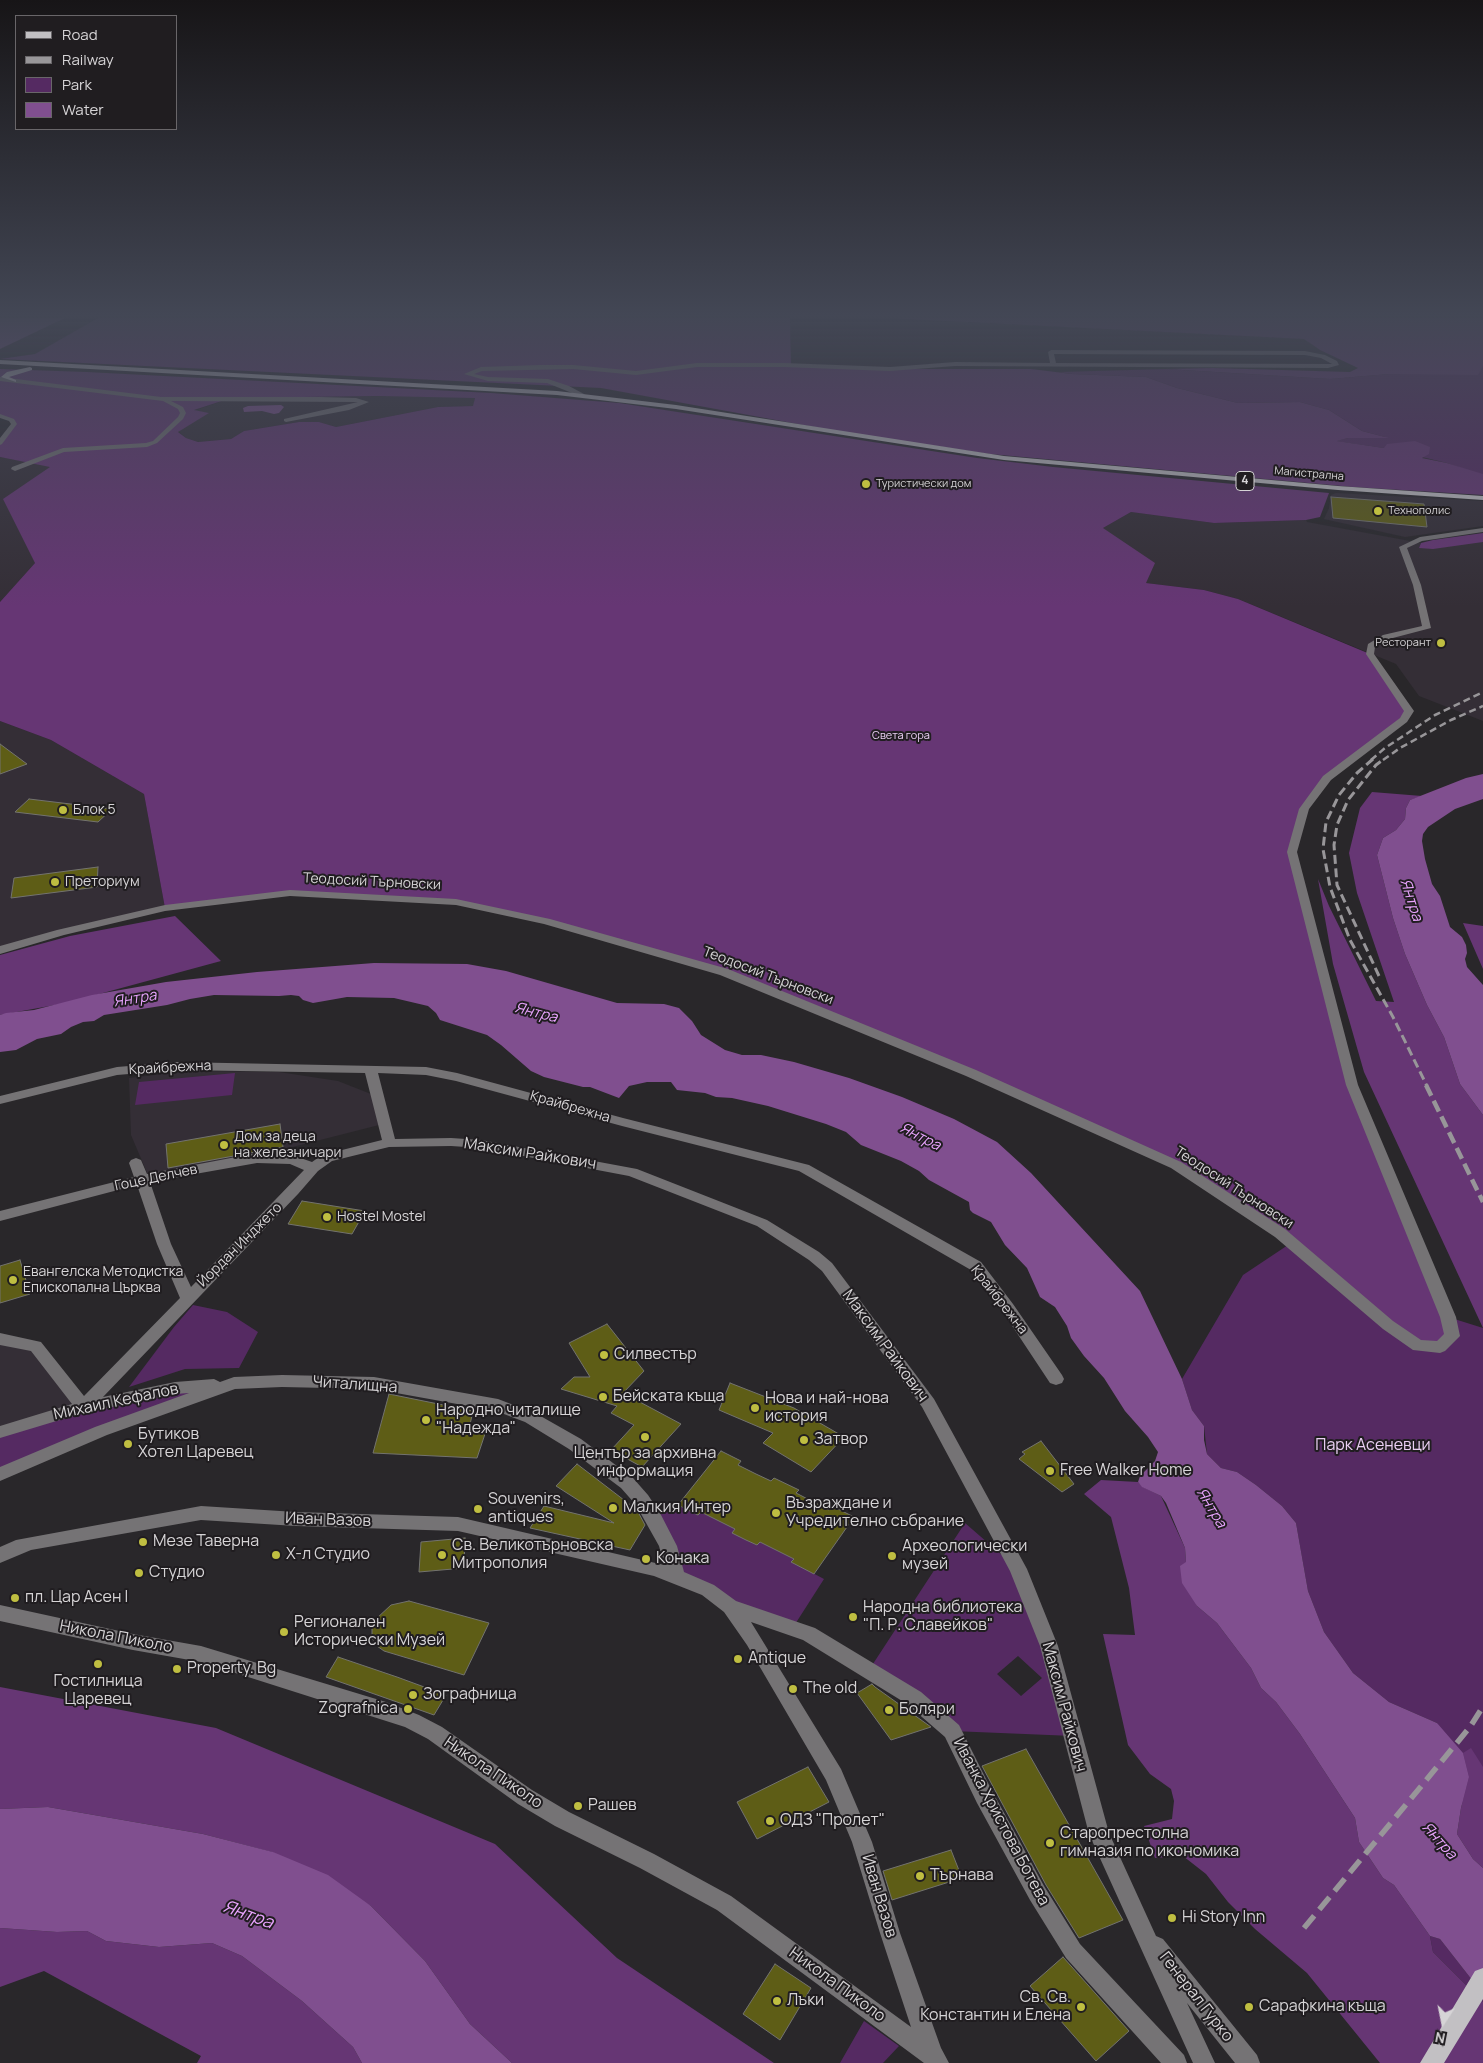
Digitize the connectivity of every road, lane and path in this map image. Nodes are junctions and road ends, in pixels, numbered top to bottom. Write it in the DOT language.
graph roads {
  1 [pos="182,414"];
  2 [pos="316,414"];
  3 [pos="706,414"];
  4 [pos="723,414"];
  5 [pos="0,416"];
  6 [pos="286,420"];
  7 [pos="0,444"];
  8 [pos="15,469"];
  9 [pos="1483,499"];
  10 [pos="1483,530"];
  11 [pos="0,950"];
  12 [pos="370,1069"];
  13 [pos="0,1100"];
  14 [pos="389,1143"];
  15 [pos="136,1163"];
  16 [pos="313,1168"];
  17 [pos="142,1179"];
  18 [pos="0,1216"];
  19 [pos="188,1298"];
  20 [pos="0,1339"];
  21 [pos="1056,1379"];
  22 [pos="234,1383"];
  23 [pos="83,1407"];
  24 [pos="0,1432"];
  25 [pos="0,1474"];
  26 [pos="0,1556"];
  27 [pos="676,1576"];
  28 [pos="730,1607"];
  29 [pos="0,1613"];
  30 [pos="1144,1930"];
  31 [pos="1483,1979"];
  32 [pos="1435,2058"];
  33 [pos="935,2059"];
  34 [pos="1176,2063"];
  35 [pos="1204,2063"];
  36 [pos="1249,2063"];
  1 -- 8 [label="street"];
  2 -- 6 [label="street"];
  3 -- 9 [label="main road, Магистрална / 4"];
  4 -- 9 [label="main road, Магистрална / 4"];
  5 -- 7 [label="street"];
  10 -- 11 [label="street, Теодосий Търновски"];
  12 -- 13 [label="street, Крайбрежна"];
  12 -- 14 [label="street"];
  12 -- 21 [label="street, Крайбрежна"];
  14 -- 16 [label="street, Максим Райкович"];
  14 -- 30 [label="street, Максим Райкович"];
  15 -- 17 [label="street"];
  16 -- 17 [label="street, Гоце Делчев"];
  16 -- 19 [label="street, Йордан Инджето"];
  17 -- 18 [label="street, Гоце Делчев"];
  17 -- 19 [label="street"];
  19 -- 23 [label="street, Йордан Инджето"];
  20 -- 23 [label="street"];
  22 -- 23 [label="street, Михаил Кефалов"];
  22 -- 25 [label="street, Читалищна"];
  22 -- 27 [label="street, Читалищна"];
  23 -- 24 [label="street, Михаил Кефалов"];
  26 -- 27 [label="street, Иван Вазов"];
  27 -- 28 [label="street, Иван Вазов"];
  28 -- 33 [label="street, Иван Вазов"];
  28 -- 34 [label="street, Иванка Христова Ботева"];
  29 -- 33 [label="street, Никола Пиколо"];
  30 -- 35 [label="street"];
  30 -- 36 [label="street, Генерал Гурко"];
  31 -- 32 [label="main road"];
}
